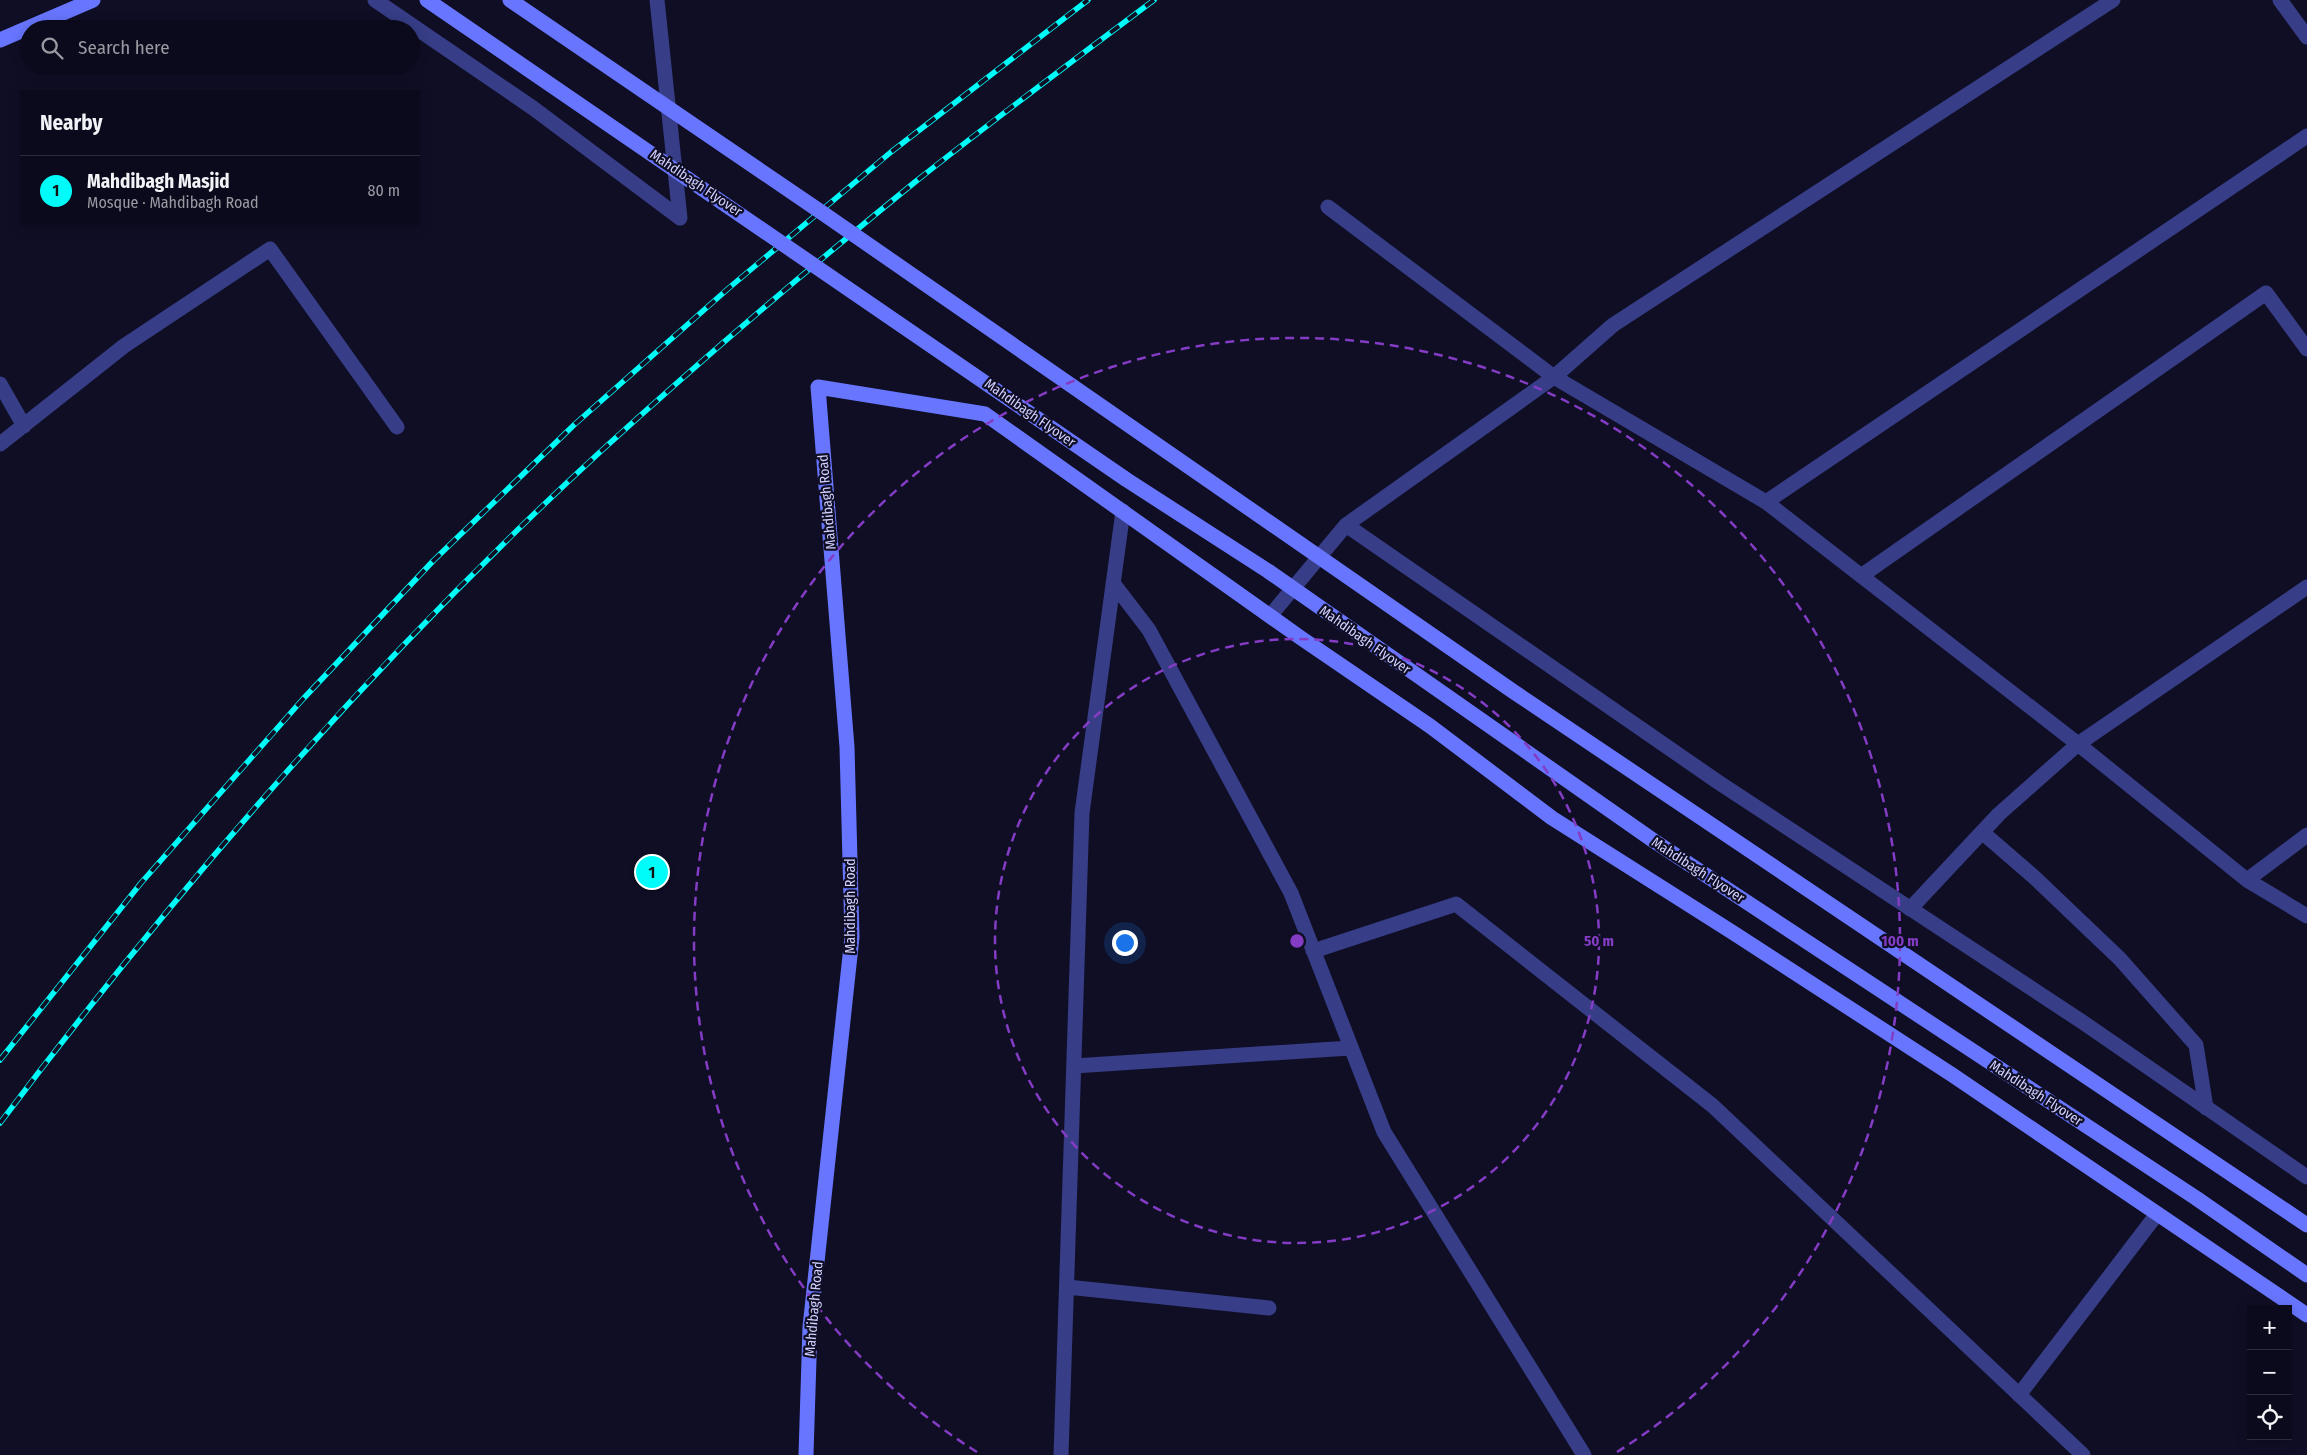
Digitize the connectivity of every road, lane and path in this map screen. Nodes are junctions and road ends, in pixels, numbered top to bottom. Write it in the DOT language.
graph roads {
  1 [pos="375,0"];
  2 [pos="427,0"];
  3 [pos="510,0"];
  4 [pos="657,0"];
  5 [pos="2113,0"];
  6 [pos="2280,0"];
  7 [pos="87,1"];
  8 [pos="45,20"];
  9 [pos="404,20"];
  10 [pos="20,31"];
  11 [pos="420,31"];
  12 [pos="2307,37"];
  13 [pos="0,40"];
  14 [pos="2307,136"];
  15 [pos="1328,207"];
  16 [pos="2307,348"];
  17 [pos="1554,376"];
  18 [pos="0,384"];
  19 [pos="24,426"];
  20 [pos="397,427"];
  21 [pos="0,444"];
  22 [pos="1766,502"];
  23 [pos="1123,512"];
  24 [pos="1346,525"];
  25 [pos="1862,576"];
  26 [pos="1113,583"];
  27 [pos="2307,588"];
  28 [pos="1270,616"];
  29 [pos="2078,744"];
  30 [pos="1982,832"];
  31 [pos="2307,835"];
  32 [pos="2247,880"];
  33 [pos="1910,909"];
  34 [pos="2307,916"];
  35 [pos="1313,951"];
  36 [pos="1350,1048"];
  37 [pos="1074,1066"];
  38 [pos="2206,1108"];
  39 [pos="2307,1177"];
  40 [pos="2157,1214"];
  41 [pos="2307,1225"];
  42 [pos="2307,1274"];
  43 [pos="1067,1287"];
  44 [pos="1268,1308"];
  45 [pos="2307,1315"];
  46 [pos="2019,1395"];
  47 [pos="806,1455"];
  48 [pos="1060,1455"];
  49 [pos="1584,1455"];
  50 [pos="2083,1455"];
  1 -- 9 [label="street"];
  2 -- 42 [label="main road, Mahdibagh Flyover, bridge"];
  3 -- 41 [label="main road, bridge"];
  4 -- 11 [label="street"];
  5 -- 17 [label="street"];
  6 -- 12 [label="street"];
  7 -- 8 [label="main road"];
  10 -- 13 [label="main road"];
  14 -- 22 [label="street"];
  15 -- 17 [label="street"];
  16 -- 25 [label="street"];
  17 -- 22 [label="street"];
  17 -- 24 [label="street"];
  18 -- 19 [label="street"];
  19 -- 20 [label="street"];
  19 -- 21 [label="street"];
  22 -- 25 [label="street"];
  23 -- 26 [label="street"];
  23 -- 28 [label="main road"];
  23 -- 47 [label="main road, Mahdibagh Road"];
  24 -- 28 [label="street"];
  24 -- 33 [label="street"];
  25 -- 29 [label="street"];
  26 -- 35 [label="street"];
  26 -- 37 [label="street"];
  27 -- 29 [label="street"];
  28 -- 40 [label="main road"];
  29 -- 30 [label="street"];
  29 -- 32 [label="street"];
  30 -- 33 [label="street"];
  30 -- 38 [label="street"];
  31 -- 32 [label="street"];
  32 -- 34 [label="street"];
  33 -- 38 [label="street"];
  35 -- 36 [label="street"];
  35 -- 46 [label="street"];
  36 -- 37 [label="street"];
  36 -- 49 [label="street"];
  37 -- 43 [label="street"];
  38 -- 39 [label="street"];
  40 -- 45 [label="main road"];
  40 -- 46 [label="street"];
  43 -- 44 [label="street"];
  43 -- 48 [label="street"];
  46 -- 50 [label="street"];
}
